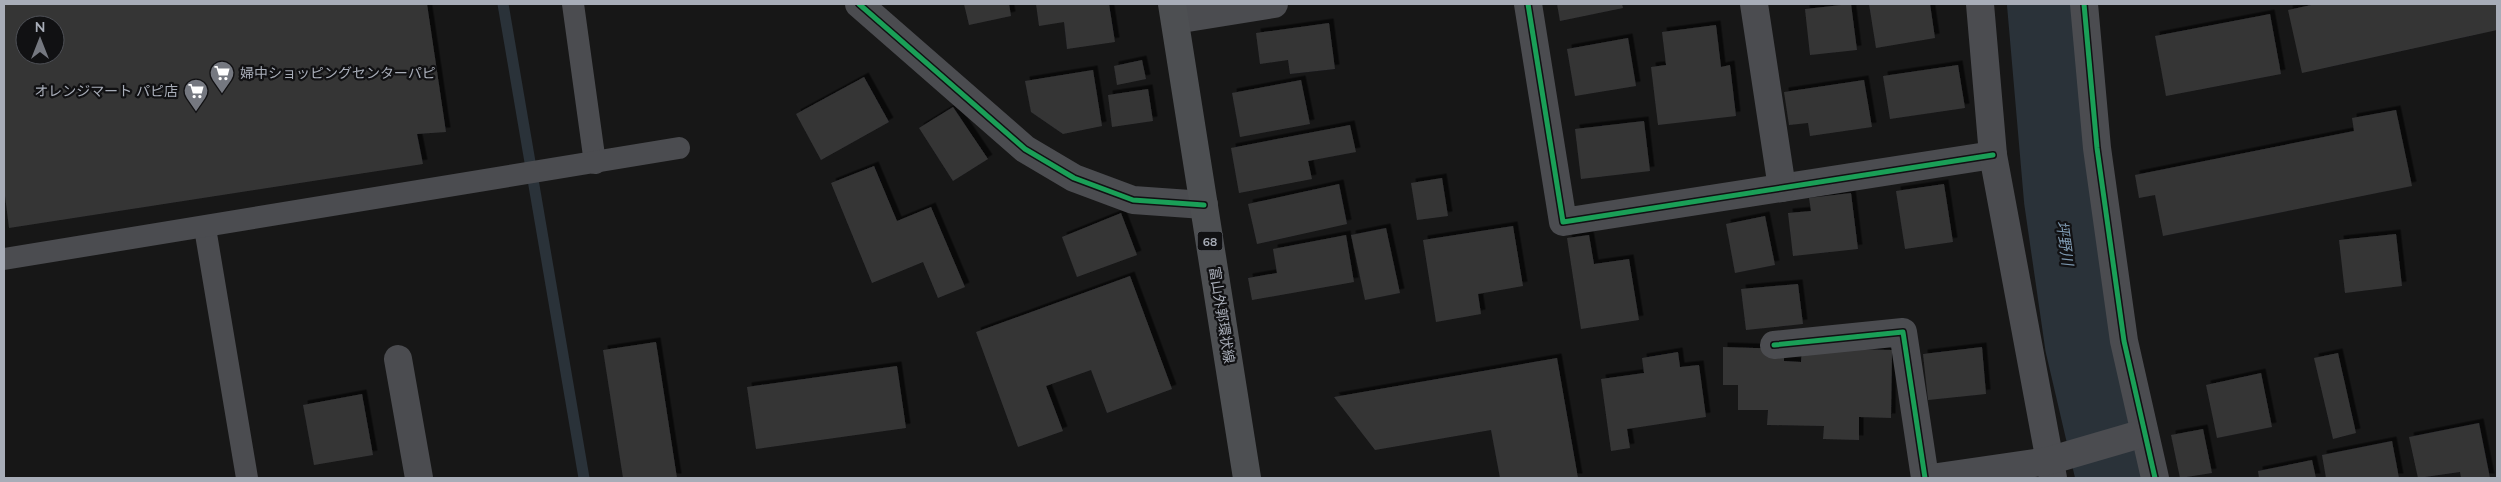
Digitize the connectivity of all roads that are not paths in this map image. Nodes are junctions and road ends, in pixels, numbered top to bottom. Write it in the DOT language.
graph roads {
  1 [pos="573,4"];
  2 [pos="859,4"];
  3 [pos="1274,4"];
  4 [pos="1528,4"];
  5 [pos="1754,4"];
  6 [pos="1980,4"];
  7 [pos="2084,4"];
  8 [pos="1174,12"];
  9 [pos="680,148"];
  10 [pos="1993,156"];
  11 [pos="596,163"];
  12 [pos="1782,188"];
  13 [pos="1204,205"];
  14 [pos="205,228"];
  15 [pos="4,259"];
  16 [pos="1774,345"];
  17 [pos="398,360"];
  18 [pos="2144,433"];
  19 [pos="2051,470"];
  20 [pos="247,478"];
  21 [pos="419,478"];
  22 [pos="1247,478"];
  23 [pos="1925,478"];
  24 [pos="1931,478"];
  25 [pos="2154,478"];
  1 -- 11 [label="lane"];
  2 -- 13 [label="street"];
  3 -- 8 [label="street"];
  4 -- 12 [label="street"];
  5 -- 12 [label="street"];
  6 -- 10 [label="street"];
  7 -- 18 [label="street"];
  8 -- 13 [label="main road, 富山外郭環状線 / 68"];
  9 -- 11 [label="lane"];
  10 -- 12 [label="street"];
  10 -- 19 [label="street"];
  11 -- 14 [label="lane"];
  13 -- 22 [label="main road, 富山外郭環状線 / 68"];
  14 -- 15 [label="lane"];
  14 -- 20 [label="lane"];
  16 -- 23 [label="street"];
  17 -- 21 [label="street"];
  18 -- 19 [label="street"];
  18 -- 25 [label="street"];
  19 -- 24 [label="street"];
}
